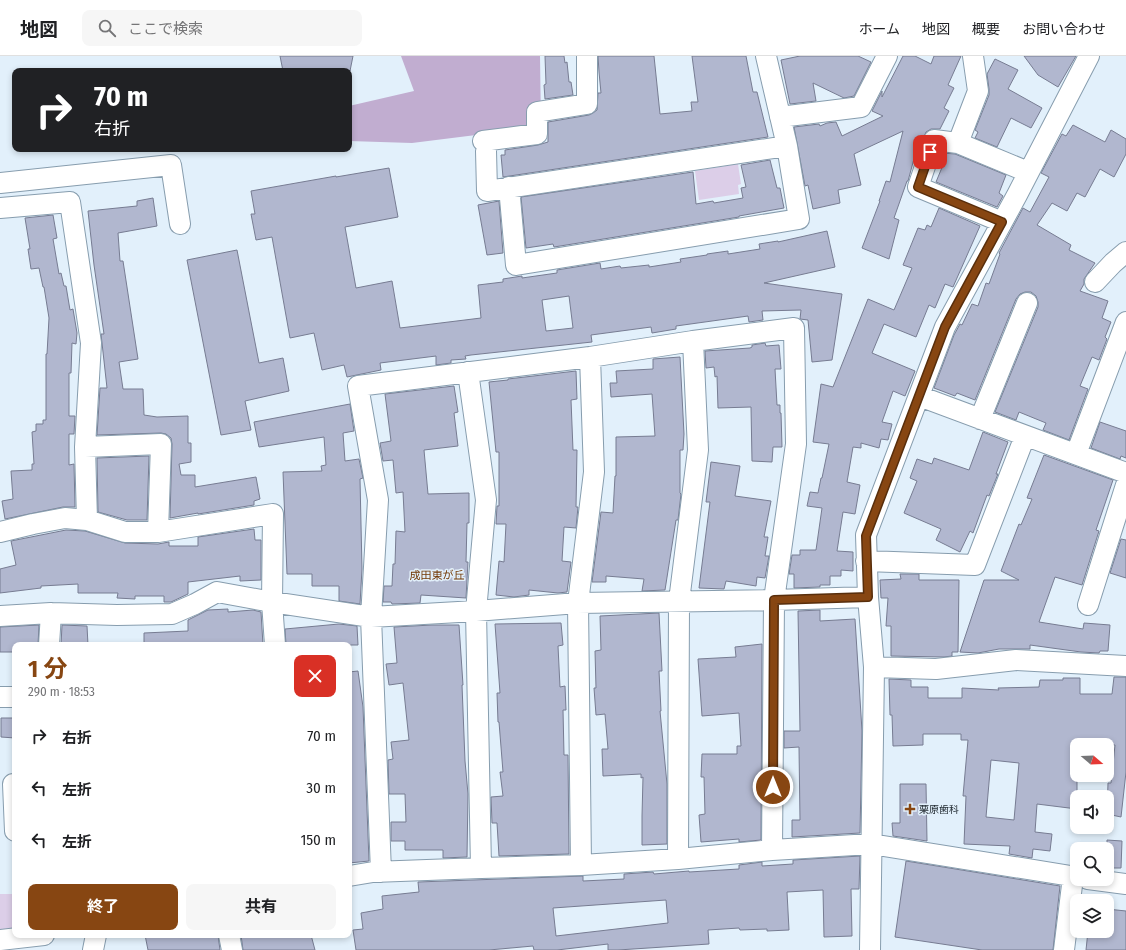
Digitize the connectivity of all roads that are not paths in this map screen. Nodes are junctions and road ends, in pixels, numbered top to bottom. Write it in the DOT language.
graph roads {
  1 [pos="587,56"];
  2 [pos="766,56"];
  3 [pos="887,56"];
  4 [pos="973,56"];
  5 [pos="1089,56"];
  6 [pos="780,118"];
  7 [pos="958,143"];
  8 [pos="787,146"];
  9 [pos="1028,172"];
  10 [pos="0,183"];
  11 [pos="509,187"];
  12 [pos="0,208"];
  13 [pos="1002,222"];
  14 [pos="180,224"];
  15 [pos="1126,252"];
  16 [pos="1095,282"];
  17 [pos="1027,303"];
  18 [pos="1126,322"];
  19 [pos="693,341"];
  20 [pos="590,357"];
  21 [pos="468,372"];
  22 [pos="919,396"];
  23 [pos="980,419"];
  24 [pos="1025,436"];
  25 [pos="85,447"];
  26 [pos="1076,454"];
  27 [pos="1126,473"];
  28 [pos="1126,485"];
  29 [pos="86,520"];
  30 [pos="0,532"];
  31 [pos="158,532"];
  32 [pos="866,561"];
  33 [pos="868,597"];
  34 [pos="774,600"];
  35 [pos="679,601"];
  36 [pos="272,602"];
  37 [pos="578,603"];
  38 [pos="1088,605"];
  39 [pos="476,611"];
  40 [pos="51,613"];
  41 [pos="0,616"];
  42 [pos="371,617"];
  43 [pos="50,642"];
  44 [pos="275,642"];
  45 [pos="1126,666"];
  46 [pos="874,667"];
  47 [pos="0,697"];
  48 [pos="12,698"];
  49 [pos="9,784"];
  50 [pos="12,807"];
  51 [pos="871,844"];
  52 [pos="772,850"];
  53 [pos="678,858"];
  54 [pos="581,864"];
  55 [pos="481,868"];
  56 [pos="381,872"];
  57 [pos="352,876"];
  58 [pos="1070,877"];
  59 [pos="1114,882"];
  60 [pos="1126,884"];
  61 [pos="1077,886"];
  62 [pos="13,938"];
  63 [pos="95,938"];
  64 [pos="230,938"];
  65 [pos="0,940"];
  66 [pos="93,950"];
  67 [pos="232,950"];
  68 [pos="870,950"];
  69 [pos="1064,950"];
  1 -- 11 [label="street"];
  2 -- 6 [label="street"];
  3 -- 6 [label="street"];
  4 -- 7 [label="street"];
  5 -- 9 [label="street"];
  6 -- 8 [label="street"];
  7 -- 9 [label="street"];
  7 -- 13 [label="street"];
  8 -- 11 [label="street"];
  8 -- 11 [label="street"];
  9 -- 13 [label="street"];
  10 -- 14 [label="street"];
  12 -- 25 [label="street"];
  13 -- 22 [label="street"];
  15 -- 16 [label="street"];
  17 -- 23 [label="street"];
  18 -- 26 [label="street"];
  19 -- 20 [label="street"];
  19 -- 34 [label="street"];
  19 -- 35 [label="street"];
  20 -- 21 [label="street"];
  20 -- 37 [label="street"];
  21 -- 39 [label="street"];
  21 -- 42 [label="street"];
  22 -- 23 [label="street"];
  22 -- 32 [label="street"];
  23 -- 24 [label="street"];
  24 -- 26 [label="street"];
  24 -- 32 [label="street"];
  25 -- 29 [label="street"];
  25 -- 31 [label="street"];
  26 -- 27 [label="street"];
  28 -- 38 [label="street"];
  29 -- 30 [label="street"];
  29 -- 31 [label="street"];
  31 -- 36 [label="street"];
  32 -- 33 [label="street"];
  33 -- 34 [label="street"];
  33 -- 46 [label="street"];
  34 -- 35 [label="street"];
  34 -- 52 [label="street"];
  35 -- 37 [label="street"];
  35 -- 53 [label="street"];
  36 -- 40 [label="street"];
  36 -- 42 [label="street"];
  36 -- 44 [label="street"];
  37 -- 39 [label="street"];
  37 -- 54 [label="street"];
  39 -- 42 [label="street"];
  39 -- 55 [label="street"];
  40 -- 41 [label="street"];
  40 -- 43 [label="street"];
  42 -- 56 [label="street"];
  45 -- 46 [label="street"];
  46 -- 51 [label="street"];
  47 -- 48 [label="street"];
  49 -- 50 [label="street"];
  51 -- 52 [label="street"];
  51 -- 58 [label="street"];
  51 -- 68 [label="street"];
  52 -- 53 [label="street"];
  53 -- 54 [label="street"];
  54 -- 55 [label="street"];
  55 -- 56 [label="street"];
  56 -- 57 [label="street"];
  59 -- 60 [label="street"];
  61 -- 69 [label="street"];
  62 -- 65 [label="street"];
  63 -- 66 [label="street"];
  64 -- 67 [label="street"];
}
